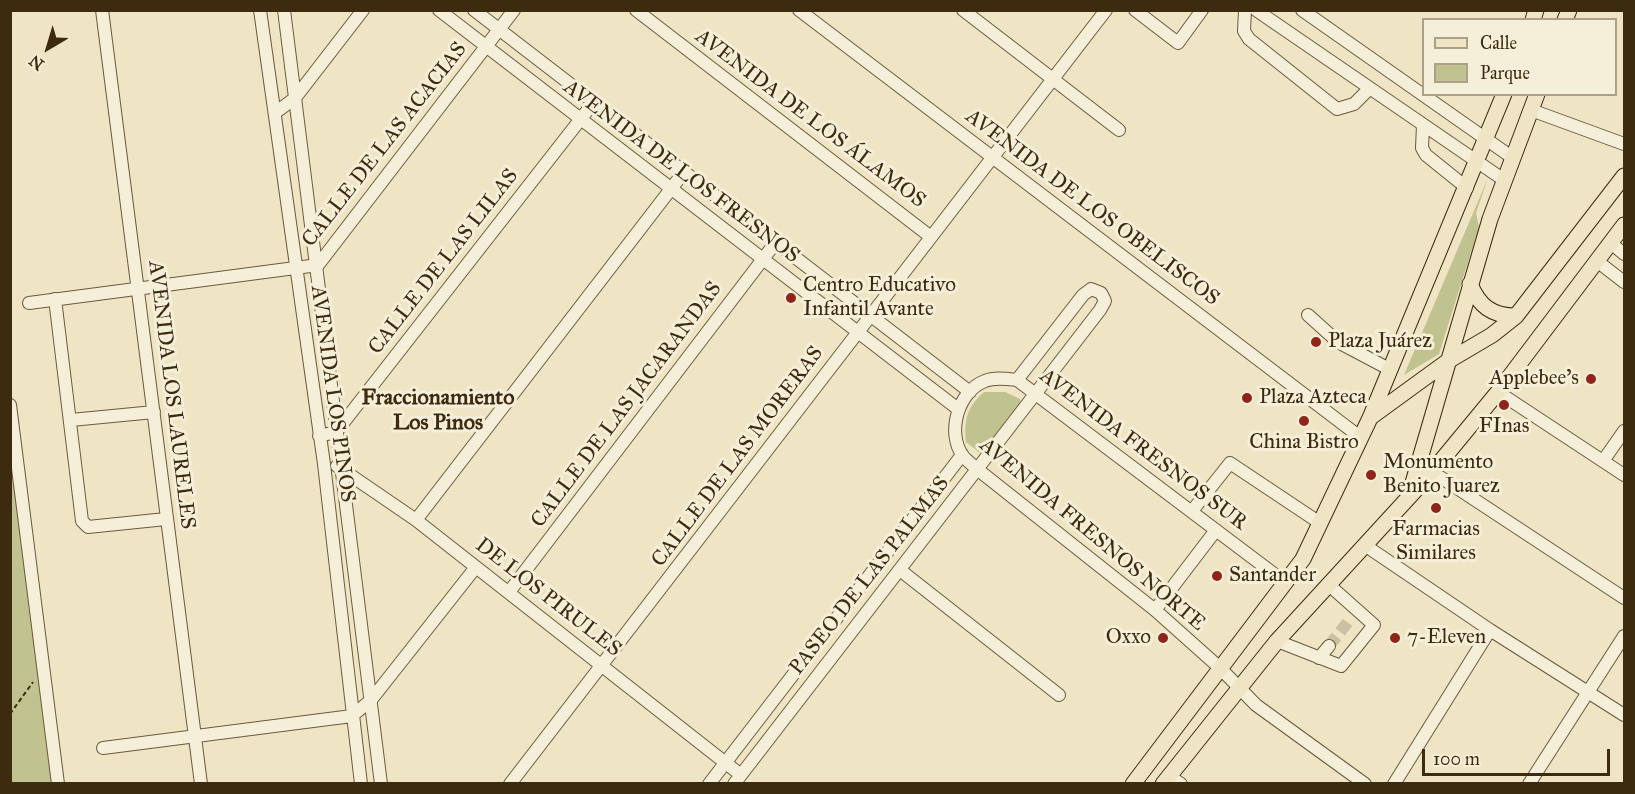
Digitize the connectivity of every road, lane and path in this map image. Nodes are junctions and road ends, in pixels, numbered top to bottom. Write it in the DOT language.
graph roads {
  1 [pos="102,10"];
  2 [pos="260,10"];
  3 [pos="284,10"];
  4 [pos="363,10"];
  5 [pos="439,10"];
  6 [pos="474,10"];
  7 [pos="514,10"];
  8 [pos="636,10"];
  9 [pos="799,10"];
  10 [pos="963,10"];
  11 [pos="1106,10"];
  12 [pos="1135,10"];
  13 [pos="1202,10"];
  14 [pos="1245,10"];
  15 [pos="1256,10"];
  16 [pos="1302,10"];
  17 [pos="499,30"];
  18 [pos="486,47"];
  19 [pos="1052,80"];
  20 [pos="1370,88"];
  21 [pos="1422,94"];
  22 [pos="1424,96"];
  23 [pos="1503,96"];
  24 [pos="1536,96"];
  25 [pos="295,98"];
  26 [pos="594,102"];
  27 [pos="1531,110"];
  28 [pos="275,113"];
  29 [pos="580,120"];
  30 [pos="1424,125"];
  31 [pos="1119,130"];
  32 [pos="1487,140"];
  33 [pos="1624,144"];
  34 [pos="993,157"];
  35 [pos="1513,158"];
  36 [pos="1478,162"];
  37 [pos="684,172"];
  38 [pos="1624,176"];
  39 [pos="1504,180"];
  40 [pos="671,188"];
  41 [pos="1467,188"];
  42 [pos="1624,225"];
  43 [pos="932,237"];
  44 [pos="776,242"];
  45 [pos="1611,243"];
  46 [pos="1624,254"];
  47 [pos="763,259"];
  48 [pos="1597,261"];
  49 [pos="318,265"];
  50 [pos="295,268"];
  51 [pos="1624,282"];
  52 [pos="1470,284"];
  53 [pos="138,288"];
  54 [pos="55,299"];
  55 [pos="29,303"];
  56 [pos="872,315"];
  57 [pos="1308,315"];
  58 [pos="1516,316"];
  59 [pos="858,332"];
  60 [pos="1448,362"];
  61 [pos="1390,370"];
  62 [pos="1017,380"];
  63 [pos="970,392"];
  64 [pos="1037,392"];
  65 [pos="1498,392"];
  66 [pos="10,405"];
  67 [pos="958,409"];
  68 [pos="154,412"];
  69 [pos="1370,418"];
  70 [pos="70,420"];
  71 [pos="336,432"];
  72 [pos="1623,435"];
  73 [pos="319,436"];
  74 [pos="1360,437"];
  75 [pos="962,455"];
  76 [pos="1603,461"];
  77 [pos="1419,463"];
  78 [pos="324,464"];
  79 [pos="341,466"];
  80 [pos="977,469"];
  81 [pos="1432,472"];
  82 [pos="1624,475"];
  83 [pos="1408,499"];
  84 [pos="1192,511"];
  85 [pos="166,519"];
  86 [pos="416,520"];
  87 [pos="1320,523"];
  88 [pos="1216,530"];
  89 [pos="1366,546"];
  90 [pos="476,567"];
  91 [pos="900,570"];
  92 [pos="1286,583"];
  93 [pos="1329,585"];
  94 [pos="509,592"];
  95 [pos="1624,598"];
  96 [pos="1155,610"];
  97 [pos="1490,630"];
  98 [pos="1624,636"];
  99 [pos="1277,641"];
  100 [pos="1329,646"];
  101 [pos="1319,658"];
  102 [pos="603,665"];
  103 [pos="43,668"];
  104 [pos="1220,668"];
  105 [pos="1240,688"];
  106 [pos="1588,692"];
  107 [pos="1059,695"];
  108 [pos="371,700"];
  109 [pos="10,714"];
  110 [pos="1624,715"];
  111 [pos="352,716"];
  112 [pos="194,734"];
  113 [pos="103,748"];
  114 [pos="726,762"];
  115 [pos="738,779"];
  116 [pos="1171,781"];
  117 [pos="1536,781"];
  118 [pos="58,783"];
  119 [pos="201,783"];
  120 [pos="361,783"];
  121 [pos="381,783"];
  122 [pos="510,783"];
  123 [pos="709,783"];
  124 [pos="1133,783"];
  125 [pos="1365,783"];
  126 [pos="1394,783"];
  1 -- 53 [label="street, AVENIDA LOS LAURELES"];
  2 -- 28 [label="street, AVENIDA LOS PINOS"];
  3 -- 25 [label="street, AVENIDA LOS PINOS"];
  4 -- 25 [label="street"];
  5 -- 18 [label="street, AVENIDA DE LOS FRESNOS"];
  6 -- 17 [label="street, AVENIDA DE LOS FRESNOS"];
  7 -- 17 [label="street, CALLE DE LAS ACACIAS"];
  8 -- 43 [label="street, AVENIDA DE LOS ÁLAMOS"];
  9 -- 34 [label="street, AVENIDA DE LOS OBELISCOS"];
  10 -- 19 [label="street"];
  11 -- 19 [label="street, CALLE DE LAS MORERAS"];
  12 -- 13 [label="street"];
  14 -- 20 [label="street"];
  15 -- 20 [label="street"];
  16 -- 21 [label="street"];
  17 -- 18 [label="street, CALLE DE LAS ACACIAS"];
  17 -- 26 [label="street, AVENIDA DE LOS FRESNOS"];
  18 -- 29 [label="street, AVENIDA DE LOS FRESNOS"];
  18 -- 49 [label="street, CALLE DE LAS ACACIAS"];
  19 -- 31 [label="street"];
  19 -- 34 [label="street, CALLE DE LAS MORERAS"];
  20 -- 30 [label="street"];
  22 -- 32 [label="street"];
  23 -- 32 [label="main road"];
  24 -- 27 [label="main road"];
  25 -- 28 [label="street"];
  25 -- 49 [label="street, AVENIDA LOS PINOS"];
  26 -- 29 [label="street, CALLE DE LAS LILAS"];
  26 -- 37 [label="street, AVENIDA DE LOS FRESNOS"];
  27 -- 33 [label="street"];
  27 -- 35 [label="main road"];
  28 -- 50 [label="street, AVENIDA LOS PINOS"];
  29 -- 40 [label="street, AVENIDA DE LOS FRESNOS"];
  29 -- 71 [label="street, CALLE DE LAS LILAS"];
  30 -- 36 [label="street"];
  30 -- 41 [label="street"];
  32 -- 35 [label="street"];
  32 -- 36 [label="main road"];
  34 -- 43 [label="street, CALLE DE LAS MORERAS"];
  34 -- 74 [label="street, AVENIDA DE LOS OBELISCOS"];
  35 -- 39 [label="main road"];
  36 -- 39 [label="street"];
  36 -- 41 [label="main road"];
  37 -- 40 [label="street"];
  37 -- 44 [label="street, AVENIDA DE LOS FRESNOS"];
  38 -- 58 [label="main road"];
  39 -- 52 [label="main road"];
  40 -- 47 [label="street, AVENIDA DE LOS FRESNOS"];
  40 -- 86 [label="street"];
  41 -- 61 [label="main road"];
  42 -- 45 [label="main road"];
  43 -- 56 [label="street, CALLE DE LAS MORERAS"];
  44 -- 47 [label="street, CALLE DE LAS JACARANDAS"];
  44 -- 56 [label="street, AVENIDA DE LOS FRESNOS"];
  45 -- 46 [label="street"];
  45 -- 48 [label="main road"];
  47 -- 59 [label="street, AVENIDA DE LOS FRESNOS"];
  47 -- 94 [label="street, CALLE DE LAS JACARANDAS"];
  48 -- 51 [label="street"];
  48 -- 65 [label="main road"];
  49 -- 50 [label="street, CALLE DE LAS ACACIAS"];
  49 -- 71 [label="street, AVENIDA LOS PINOS"];
  50 -- 53 [label="street, CALLE DE LAS ACACIAS"];
  50 -- 73 [label="street, AVENIDA LOS PINOS"];
  52 -- 58 [label="main road"];
  52 -- 60 [label="main road"];
  53 -- 54 [label="street, CALLE DE LAS ACACIAS"];
  53 -- 68 [label="street, AVENIDA LOS LAURELES"];
  54 -- 55 [label="street, CALLE DE LAS ACACIAS"];
  54 -- 70 [label="street"];
  56 -- 59 [label="street, CALLE DE LAS MORERAS"];
  56 -- 63 [label="street, AVENIDA DE LOS FRESNOS"];
  57 -- 61 [label="street"];
  58 -- 60 [label="main road"];
  59 -- 67 [label="street, AVENIDA DE LOS FRESNOS"];
  59 -- 102 [label="street, CALLE DE LAS MORERAS"];
  60 -- 69 [label="main road"];
  60 -- 77 [label="main road"];
  61 -- 69 [label="main road"];
  62 -- 63 [label="street, AVENIDA FRESNOS SUR"];
  62 -- 64 [label="street, AVENIDA FRESNOS SUR"];
  62 -- 64 [label="street, PASEO DE LAS PALMAS"];
  63 -- 67 [label="street"];
  64 -- 80 [label="street, PASEO DE LAS PALMAS"];
  64 -- 84 [label="street, AVENIDA FRESNOS SUR"];
  65 -- 76 [label="street"];
  65 -- 81 [label="main road"];
  66 -- 103 [label="street"];
  67 -- 75 [label="street, AVENIDA FRESNOS NORTE"];
  68 -- 70 [label="street"];
  68 -- 85 [label="street, AVENIDA LOS LAURELES"];
  69 -- 74 [label="main road"];
  70 -- 85 [label="street"];
  71 -- 73 [label="street"];
  71 -- 79 [label="street, AVENIDA LOS PINOS"];
  72 -- 76 [label="street"];
  73 -- 78 [label="street, AVENIDA LOS PINOS"];
  74 -- 87 [label="main road"];
  75 -- 80 [label="street, AVENIDA FRESNOS NORTE"];
  75 -- 114 [label="street, PASEO DE LAS PALMAS"];
  76 -- 82 [label="street"];
  77 -- 81 [label="street"];
  77 -- 83 [label="main road"];
  78 -- 79 [label="street, DE LOS PIRULES"];
  78 -- 111 [label="street, AVENIDA LOS PINOS"];
  79 -- 86 [label="street, DE LOS PIRULES"];
  79 -- 108 [label="street, AVENIDA LOS PINOS"];
  80 -- 91 [label="street, PASEO DE LAS PALMAS"];
  80 -- 96 [label="street, AVENIDA FRESNOS NORTE"];
  81 -- 83 [label="main road"];
  81 -- 95 [label="street"];
  83 -- 89 [label="main road"];
  84 -- 87 [label="street"];
  84 -- 88 [label="street, AVENIDA FRESNOS SUR"];
  85 -- 112 [label="street, AVENIDA LOS LAURELES"];
  86 -- 90 [label="street, DE LOS PIRULES"];
  87 -- 92 [label="main road"];
  88 -- 92 [label="street, AVENIDA FRESNOS SUR"];
  88 -- 96 [label="street"];
  89 -- 93 [label="main road"];
  89 -- 97 [label="street"];
  90 -- 94 [label="street, DE LOS PIRULES"];
  90 -- 108 [label="street"];
  91 -- 107 [label="street"];
  91 -- 115 [label="street, PASEO DE LAS PALMAS"];
  92 -- 104 [label="main road"];
  93 -- 99 [label="main road"];
  93 -- 101 [label="street"];
  94 -- 102 [label="street, DE LOS PIRULES"];
  96 -- 104 [label="street, AVENIDA FRESNOS NORTE"];
  97 -- 106 [label="street"];
  97 -- 126 [label="street"];
  98 -- 106 [label="street"];
  99 -- 101 [label="street"];
  99 -- 105 [label="main road"];
  100 -- 101 [label="street"];
  102 -- 114 [label="street, DE LOS PIRULES"];
  102 -- 122 [label="street, CALLE DE LAS MORERAS"];
  103 -- 109 [label="path"];
  103 -- 118 [label="street"];
  104 -- 105 [label="street, AVENIDA FRESNOS NORTE"];
  104 -- 124 [label="main road"];
  105 -- 116 [label="main road"];
  105 -- 125 [label="street, AVENIDA FRESNOS NORTE"];
  106 -- 110 [label="street"];
  106 -- 117 [label="street"];
  108 -- 111 [label="street"];
  108 -- 121 [label="street, AVENIDA LOS PINOS"];
  111 -- 112 [label="street"];
  111 -- 120 [label="street, AVENIDA LOS PINOS"];
  112 -- 113 [label="street"];
  112 -- 119 [label="street, AVENIDA LOS LAURELES"];
  114 -- 115 [label="street, DE LOS PIRULES"];
  114 -- 123 [label="street, PASEO DE LAS PALMAS"];
}
